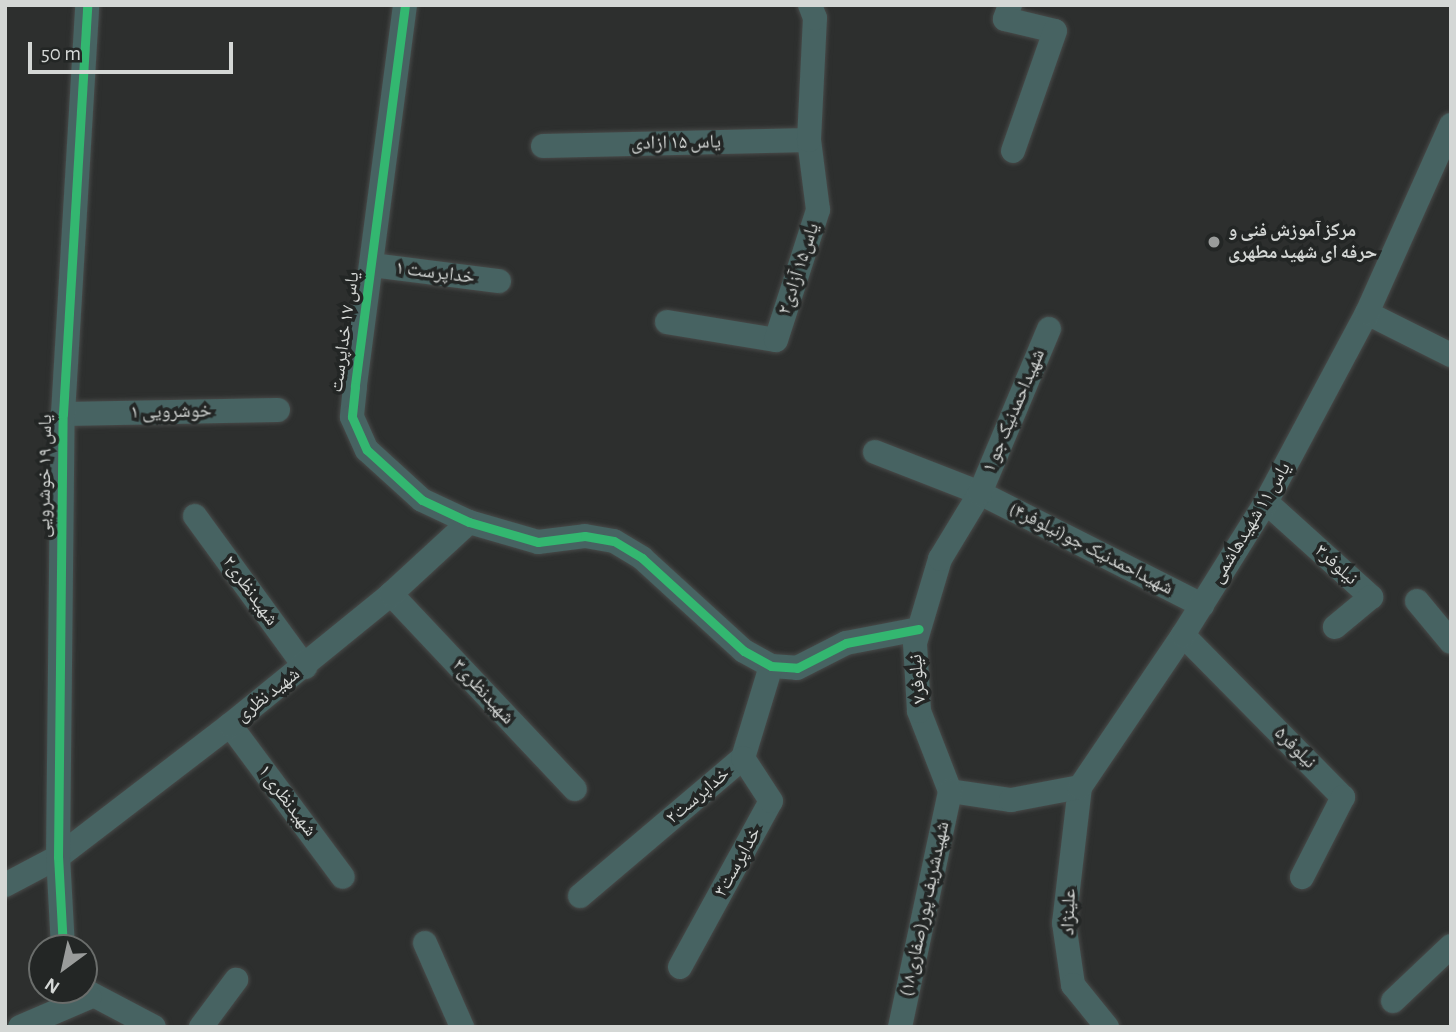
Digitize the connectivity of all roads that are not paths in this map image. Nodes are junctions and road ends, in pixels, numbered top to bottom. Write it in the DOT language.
graph roads {
  1 [pos="87,5"];
  2 [pos="405,5"];
  3 [pos="810,5"];
  4 [pos="1010,5"];
  5 [pos="1451,125"];
  6 [pos="809,140"];
  7 [pos="543,146"];
  8 [pos="1013,151"];
  9 [pos="1444,159"];
  10 [pos="372,265"];
  11 [pos="499,281"];
  12 [pos="1367,313"];
  13 [pos="667,322"];
  14 [pos="1049,329"];
  15 [pos="1451,355"];
  16 [pos="278,410"];
  17 [pos="62,414"];
  18 [pos="875,452"];
  19 [pos="980,493"];
  20 [pos="1266,502"];
  21 [pos="195,516"];
  22 [pos="469,522"];
  23 [pos="391,594"];
  24 [pos="1417,601"];
  25 [pos="1202,605"];
  26 [pos="1335,627"];
  27 [pos="919,629"];
  28 [pos="1184,635"];
  29 [pos="1451,642"];
  30 [pos="771,666"];
  31 [pos="305,667"];
  32 [pos="230,726"];
  33 [pos="743,758"];
  34 [pos="1080,787"];
  35 [pos="575,789"];
  36 [pos="950,791"];
  37 [pos="58,857"];
  38 [pos="343,877"];
  39 [pos="1302,877"];
  40 [pos="5,884"];
  41 [pos="580,896"];
  42 [pos="62,934"];
  43 [pos="425,943"];
  44 [pos="1451,946"];
  45 [pos="680,967"];
  46 [pos="236,981"];
  47 [pos="98,999"];
  48 [pos="1394,1001"];
  49 [pos="65,1004"];
  50 [pos="20,1027"];
  51 [pos="154,1027"];
  52 [pos="201,1027"];
  53 [pos="462,1027"];
  54 [pos="900,1027"];
  55 [pos="1107,1027"];
  1 -- 17 [label="street, یاس ۱۹ خوشرویی"];
  2 -- 10 [label="street, یاس ۱۷ خداپرست"];
  3 -- 6 [label="street, یاس۱۵ آزادی۲"];
  4 -- 8 [label="street"];
  5 -- 9 [label="street, یاس ۱۱ شهیدهاشمی"];
  6 -- 7 [label="street, یاس ۱۵ ازادی"];
  6 -- 13 [label="street, یاس۱۵ آزادی۲"];
  9 -- 12 [label="street, یاس ۱۱ شهیدهاشمی"];
  10 -- 11 [label="street, خداپرست ۱"];
  10 -- 22 [label="street, یاس ۱۷ خداپرست"];
  12 -- 15 [label="street"];
  12 -- 20 [label="street, یاس ۱۱ شهیدهاشمی"];
  14 -- 19 [label="street, شهیداحمدنیک جو ۱"];
  16 -- 17 [label="street, خوشرویی ۱"];
  17 -- 37 [label="street, یاس ۱۹ خوشرویی"];
  18 -- 19 [label="street, شهیداحمدنیک جو(نیلوفر۴)"];
  19 -- 25 [label="street, شهیداحمدنیک جو(نیلوفر۴)"];
  19 -- 27 [label="street, نیلوفر۷"];
  20 -- 25 [label="street, یاس ۱۱ شهیدهاشمی"];
  20 -- 26 [label="street, نیلوفر۳"];
  21 -- 31 [label="street, شهیدنظری۲"];
  22 -- 23 [label="street, شهید نظری"];
  22 -- 30 [label="street, یاس ۱۷ خداپرست"];
  23 -- 31 [label="street, شهید نظری"];
  23 -- 35 [label="street, شهیدنظری۳"];
  24 -- 29 [label="street"];
  25 -- 28 [label="street, یاس ۱۱ شهیدهاشمی"];
  27 -- 30 [label="street"];
  27 -- 36 [label="street, نیلوفر۷"];
  28 -- 34 [label="street, یاس ۱۱ شهیدهاشمی"];
  28 -- 39 [label="street, نیلوفر۵"];
  30 -- 33 [label="street, خداپرست۲"];
  31 -- 32 [label="street, شهید نظری"];
  32 -- 37 [label="street, شهید نظری"];
  32 -- 38 [label="street, شهیدنظری ۱"];
  33 -- 41 [label="street, خداپرست۲"];
  33 -- 45 [label="street, خداپرست۳"];
  34 -- 36 [label="street"];
  34 -- 55 [label="street, علینژاد"];
  36 -- 54 [label="street, شهیدشریف پور(صفاری۱۸)"];
  37 -- 40 [label="street, شهید نظری"];
  37 -- 42 [label="street, یاس ۱۹ خوشرویی"];
  43 -- 53 [label="street"];
  44 -- 48 [label="street"];
  46 -- 52 [label="street"];
  47 -- 51 [label="street"];
  49 -- 50 [label="street"];
}
